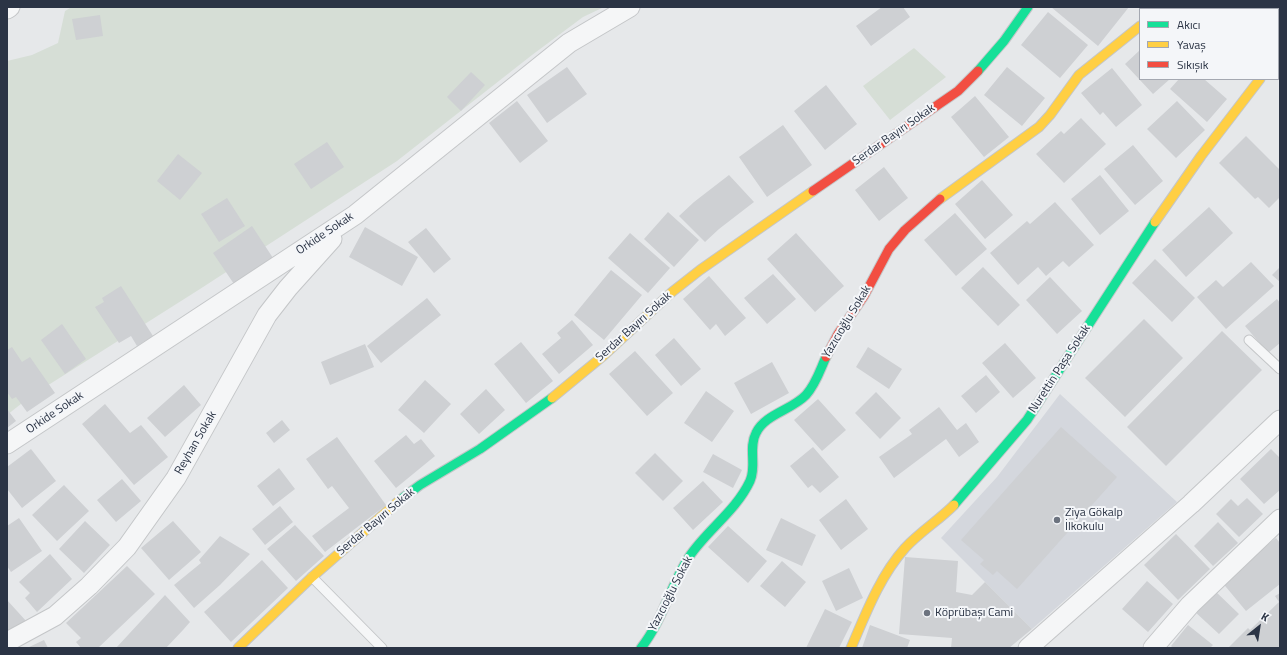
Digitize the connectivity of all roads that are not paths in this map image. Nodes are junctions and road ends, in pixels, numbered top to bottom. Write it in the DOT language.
graph roads {
  1 [pos="10,7"];
  2 [pos="630,7"];
  3 [pos="1028,7"];
  4 [pos="7,9"];
  5 [pos="1139,27"];
  6 [pos="1259,80"];
  7 [pos="355,215"];
  8 [pos="1249,340"];
  9 [pos="1280,369"];
  10 [pos="1280,420"];
  11 [pos="7,444"];
  12 [pos="1280,519"];
  13 [pos="312,577"];
  14 [pos="7,642"];
  15 [pos="238,648"];
  16 [pos="382,648"];
  17 [pos="640,648"];
  18 [pos="851,648"];
  19 [pos="1028,648"];
  20 [pos="1153,648"];
  1 -- 4 [label="street"];
  2 -- 7 [label="street, Orkide Sokak"];
  3 -- 13 [label="street, Serdar Bayırı Sokak"];
  5 -- 17 [label="street, Yazıcıoğlu Sokak"];
  6 -- 18 [label="street, Nurettin Paşa Sokak"];
  7 -- 11 [label="street, Orkide Sokak"];
  7 -- 14 [label="street, Reyhan Sokak"];
  8 -- 9 [label="lane"];
  10 -- 19 [label="street"];
  12 -- 20 [label="street"];
  13 -- 15 [label="street, Serdar Bayırı Sokak"];
  13 -- 16 [label="lane"];
}
